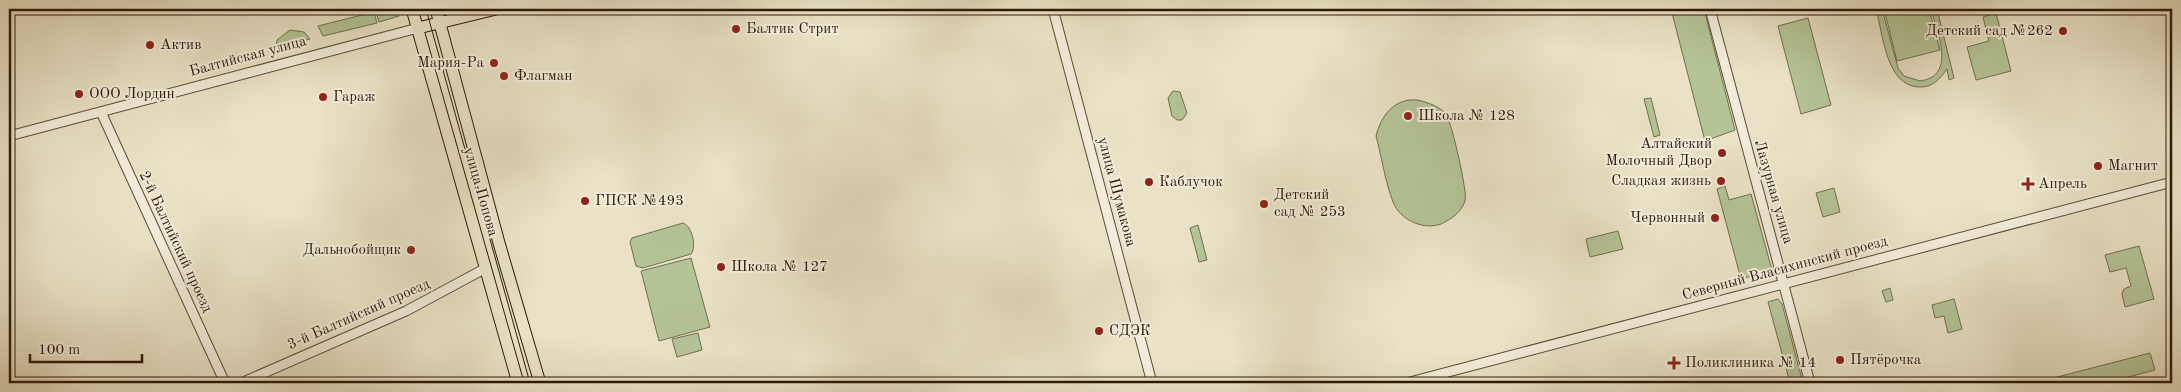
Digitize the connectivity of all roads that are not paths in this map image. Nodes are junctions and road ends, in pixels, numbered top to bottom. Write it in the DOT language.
graph roads {
  1 [pos="412,9"];
  2 [pos="436,9"];
  3 [pos="496,9"];
  4 [pos="1053,9"];
  5 [pos="1710,9"];
  6 [pos="440,23"];
  7 [pos="418,28"];
  8 [pos="457,84"];
  9 [pos="435,91"];
  10 [pos="101,112"];
  11 [pos="9,136"];
  12 [pos="2172,182"];
  13 [pos="486,268"];
  14 [pos="1784,284"];
  15 [pos="225,383"];
  16 [pos="241,383"];
  17 [pos="518,383"];
  18 [pos="540,383"];
  19 [pos="1152,383"];
  20 [pos="1406,383"];
  21 [pos="1810,383"];
  1 -- 7 [label="main road, улица Попова"];
  2 -- 6 [label="main road, улица Попова"];
  3 -- 6 [label="main road, Балтийская улица"];
  4 -- 19 [label="street, улица Шумакова"];
  5 -- 14 [label="street, Лазурная улица"];
  6 -- 7 [label="main road, Балтийская улица"];
  6 -- 8 [label="main road, улица Попова"];
  7 -- 9 [label="main road, улица Попова"];
  7 -- 10 [label="street, Балтийская улица"];
  8 -- 9 [label="main road"];
  8 -- 18 [label="main road, улица Попова"];
  9 -- 13 [label="main road, улица Попова"];
  10 -- 11 [label="street, Балтийская улица"];
  10 -- 15 [label="street, 2-й Балтийский проезд"];
  12 -- 14 [label="street, Северный Власихинский проезд"];
  13 -- 16 [label="street, 3-й Балтийский проезд"];
  13 -- 17 [label="main road, улица Попова"];
  14 -- 20 [label="street, Северный Власихинский проезд"];
  14 -- 21 [label="street, Лазурная улица"];
}
